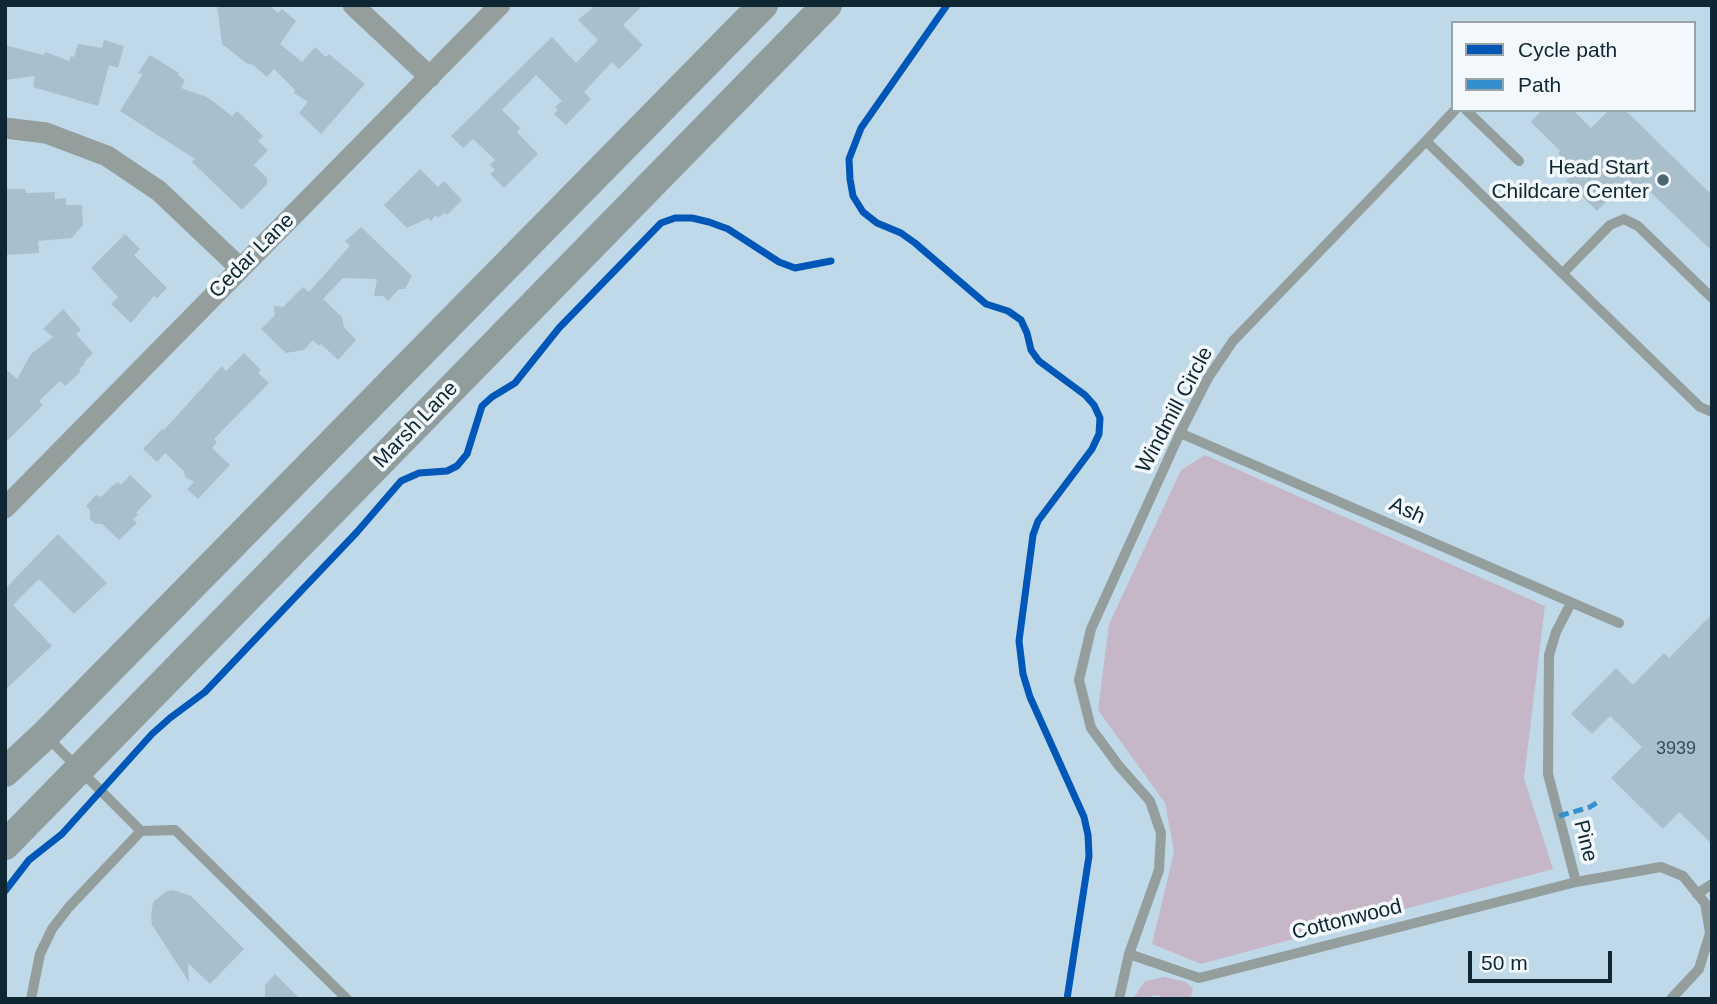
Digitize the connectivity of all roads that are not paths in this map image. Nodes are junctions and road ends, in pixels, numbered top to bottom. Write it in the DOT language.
graph roads {
  1 [pos="353,5"];
  2 [pos="500,5"];
  3 [pos="763,5"];
  4 [pos="827,5"];
  5 [pos="430,77"];
  6 [pos="1453,112"];
  7 [pos="1468,112"];
  8 [pos="5,128"];
  9 [pos="1426,141"];
  10 [pos="1519,161"];
  11 [pos="240,268"];
  12 [pos="1563,273"];
  13 [pos="1712,298"];
  14 [pos="1712,412"];
  15 [pos="1181,433"];
  16 [pos="5,508"];
  17 [pos="1571,603"];
  18 [pos="1619,623"];
  19 [pos="45,735"];
  20 [pos="80,769"];
  21 [pos="5,772"];
  22 [pos="141,831"];
  23 [pos="5,845"];
  24 [pos="1576,882"];
  25 [pos="1712,884"];
  26 [pos="1697,894"];
  27 [pos="1129,954"];
  28 [pos="31,999"];
  29 [pos="347,999"];
  30 [pos="1119,999"];
  31 [pos="1671,999"];
  1 -- 5 [label="street"];
  2 -- 5 [label="street, Cedar Lane"];
  3 -- 19 [label="main road"];
  4 -- 20 [label="main road, Marsh Lane"];
  5 -- 11 [label="street, Cedar Lane"];
  6 -- 9 [label="lane, Windmill Circle"];
  7 -- 10 [label="lane"];
  8 -- 11 [label="street"];
  9 -- 12 [label="lane"];
  9 -- 15 [label="lane, Windmill Circle"];
  11 -- 16 [label="street, Cedar Lane"];
  12 -- 13 [label="lane"];
  12 -- 14 [label="lane"];
  15 -- 17 [label="lane, Ash"];
  15 -- 27 [label="lane, Windmill Circle"];
  17 -- 18 [label="lane, Ash"];
  17 -- 24 [label="lane, Pine"];
  19 -- 20 [label="lane"];
  19 -- 21 [label="main road"];
  20 -- 22 [label="lane"];
  20 -- 23 [label="main road, Marsh Lane"];
  22 -- 28 [label="lane"];
  22 -- 29 [label="lane"];
  24 -- 26 [label="lane, Pine"];
  24 -- 27 [label="lane, Cottonwood"];
  25 -- 26 [label="lane"];
  26 -- 31 [label="lane, Pine"];
  27 -- 30 [label="lane, Windmill Circle"];
}
